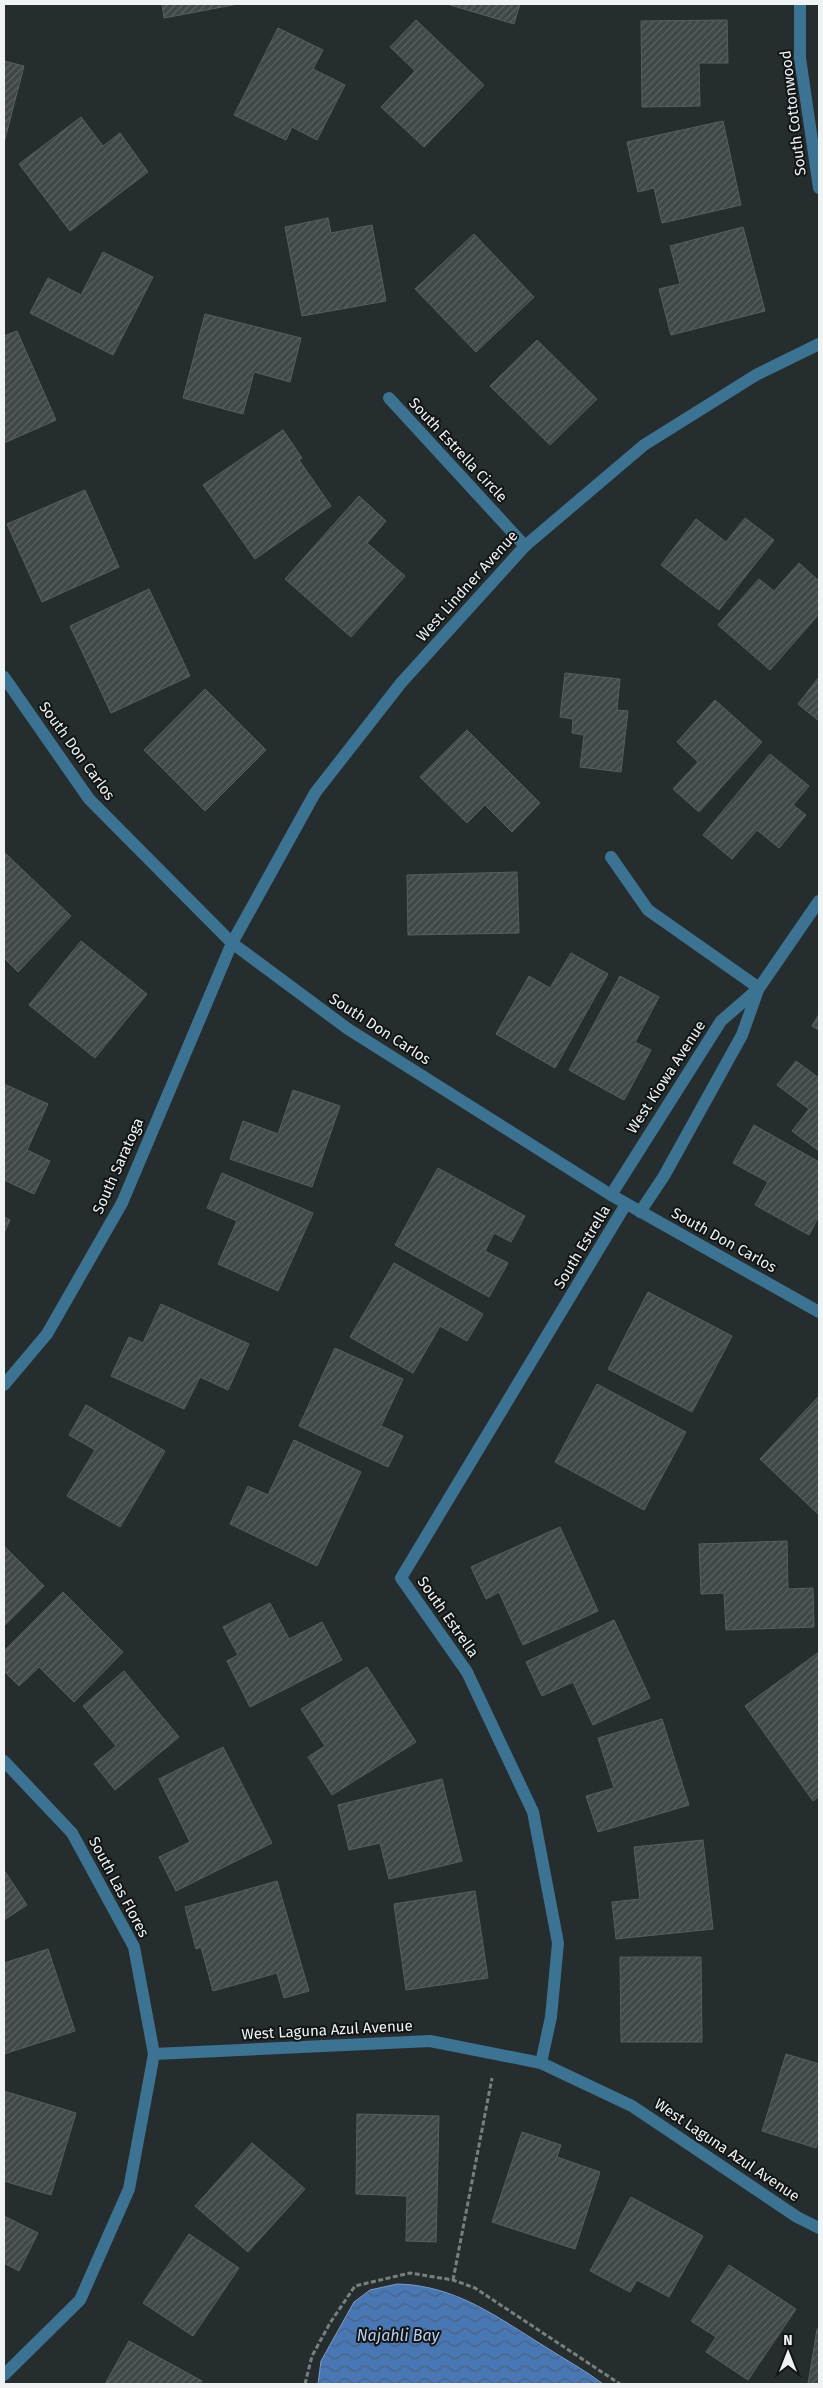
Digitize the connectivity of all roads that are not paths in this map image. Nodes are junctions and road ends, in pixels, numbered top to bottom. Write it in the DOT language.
graph roads {
  1 [pos="800,4"];
  2 [pos="819,188"];
  3 [pos="819,344"];
  4 [pos="389,398"];
  5 [pos="524,546"];
  6 [pos="4,677"];
  7 [pos="611,857"];
  8 [pos="819,901"];
  9 [pos="232,943"];
  10 [pos="759,988"];
  11 [pos="611,1194"];
  12 [pos="626,1204"];
  13 [pos="640,1212"];
  14 [pos="819,1312"];
  15 [pos="4,1385"];
  16 [pos="4,1761"];
  17 [pos="154,2054"];
  18 [pos="541,2063"];
  19 [pos="819,2228"];
  20 [pos="4,2375"];
  1 -- 2 [label="street, South Cottonwood"];
  3 -- 5 [label="street, West Lindner Avenue"];
  4 -- 5 [label="street, South Estrella Circle"];
  5 -- 9 [label="street, West Lindner Avenue"];
  6 -- 9 [label="street, South Don Carlos"];
  7 -- 10 [label="street"];
  8 -- 10 [label="street, West Kiowa Avenue"];
  9 -- 11 [label="street, South Don Carlos"];
  9 -- 15 [label="street, South Saratoga"];
  10 -- 11 [label="street, West Kiowa Avenue"];
  10 -- 13 [label="street, West Kiowa Avenue"];
  11 -- 12 [label="street, South Don Carlos"];
  12 -- 13 [label="street, South Don Carlos"];
  12 -- 18 [label="street, South Estrella"];
  13 -- 14 [label="street, South Don Carlos"];
  16 -- 17 [label="street, South Las Flores"];
  17 -- 18 [label="street, West Laguna Azul Avenue"];
  17 -- 20 [label="street"];
  18 -- 19 [label="street, West Laguna Azul Avenue"];
}
